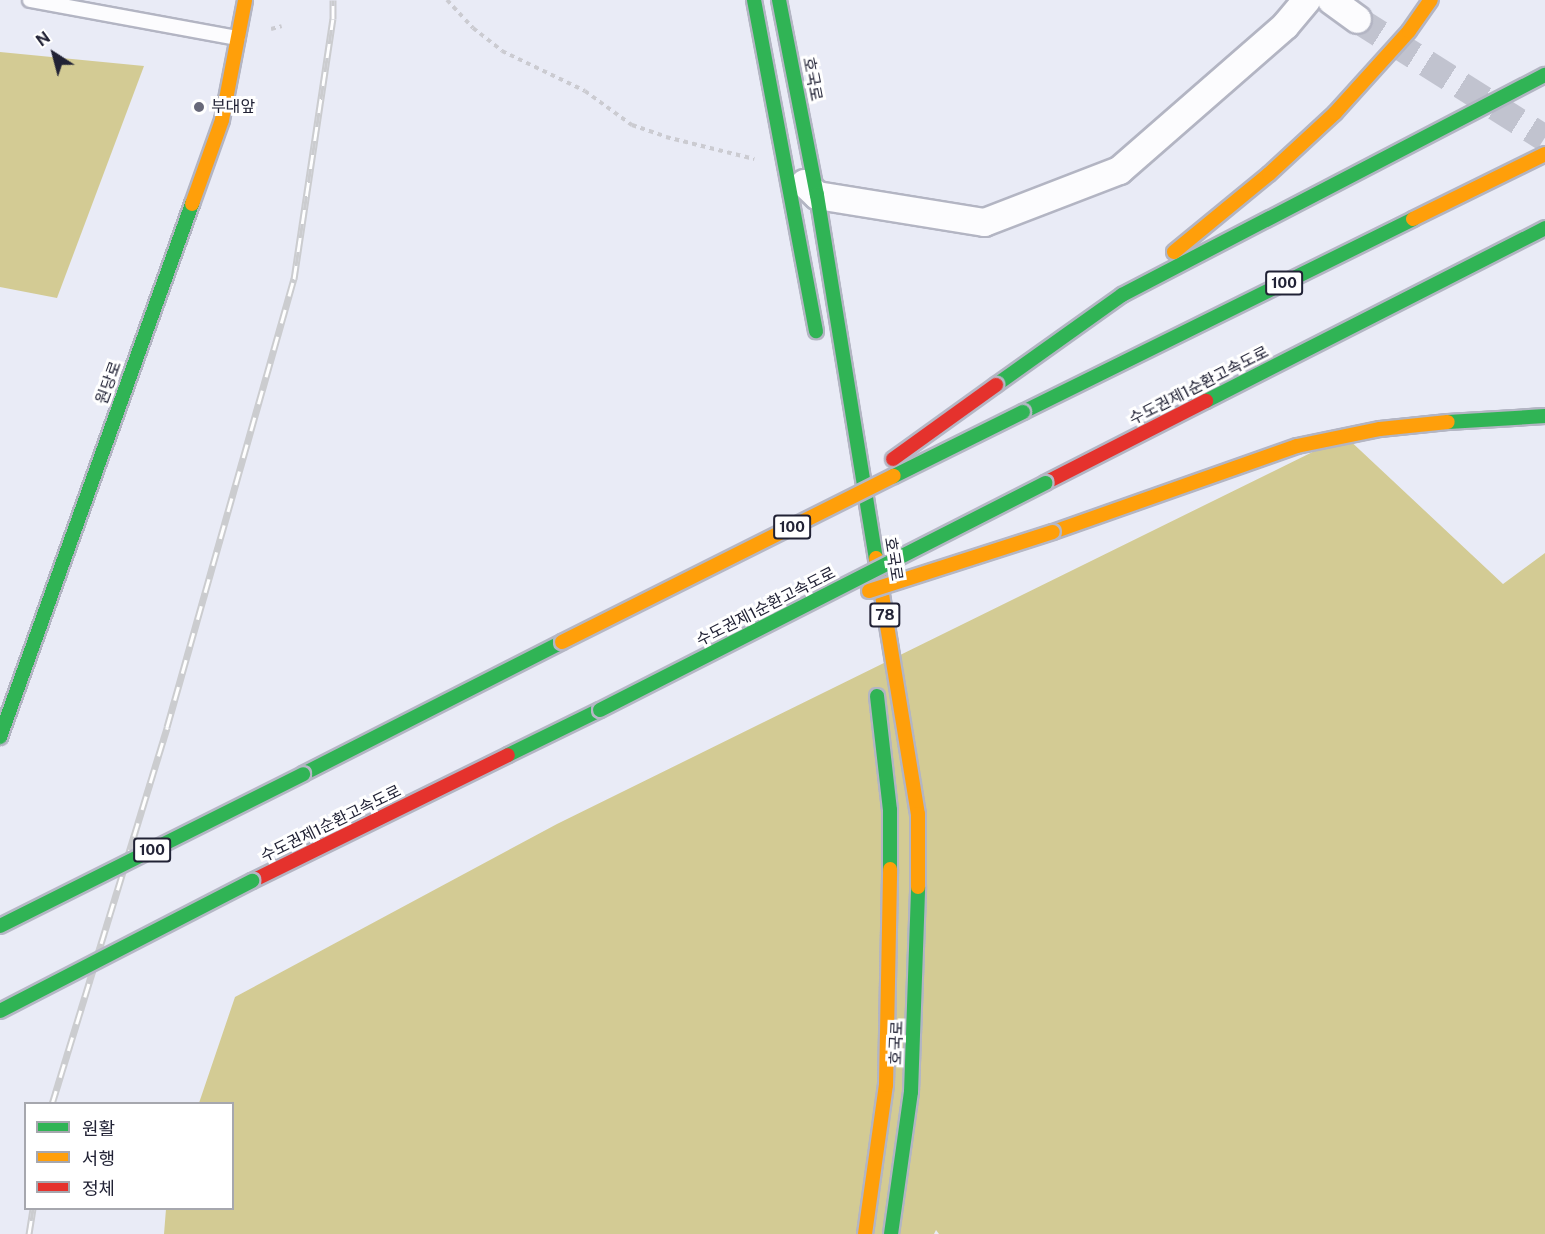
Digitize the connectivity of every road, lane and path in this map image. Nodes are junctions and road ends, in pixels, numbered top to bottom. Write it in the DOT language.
graph roads {
  1 [pos="30,0"];
  2 [pos="245,0"];
  3 [pos="447,0"];
  4 [pos="754,0"];
  5 [pos="780,0"];
  6 [pos="1306,0"];
  7 [pos="1331,0"];
  8 [pos="1431,0"];
  9 [pos="1357,19"];
  10 [pos="238,38"];
  11 [pos="1545,75"];
  12 [pos="1545,154"];
  13 [pos="787,167"];
  14 [pos="817,195"];
  15 [pos="1545,228"];
  16 [pos="1122,295"];
  17 [pos="818,341"];
  18 [pos="1545,416"];
  19 [pos="843,481"];
  20 [pos="849,516"];
  21 [pos="808,519"];
  22 [pos="857,563"];
  23 [pos="866,610"];
  24 [pos="776,620"];
  25 [pos="876,680"];
  26 [pos="0,736"];
  27 [pos="0,926"];
  28 [pos="0,1011"];
  29 [pos="870,1202"];
  30 [pos="865,1234"];
  31 [pos="884,1234"];
  32 [pos="891,1234"];
  1 -- 10 [label="lane"];
  2 -- 10 [label="main road, 원당로"];
  3 -- 13 [label="path"];
  4 -- 13 [label="main road"];
  5 -- 14 [label="main road, 호국로 / 78"];
  6 -- 14 [label="street"];
  7 -- 9 [label="street"];
  8 -- 16 [label="main road"];
  10 -- 26 [label="main road, 원당로"];
  11 -- 16 [label="main road"];
  12 -- 21 [label="main road, 100, bridge"];
  13 -- 14 [label="street"];
  13 -- 17 [label="main road"];
  14 -- 32 [label="main road, 호국로 / 78"];
  15 -- 24 [label="main road, 수도권제1순환고속도로, bridge"];
  16 -- 21 [label="main road, bridge"];
  18 -- 24 [label="main road, bridge"];
  19 -- 20 [label="main road"];
  21 -- 27 [label="main road, 100, bridge"];
  22 -- 23 [label="main road, 78"];
  24 -- 28 [label="main road, 수도권제1순환고속도로, bridge"];
  25 -- 29 [label="main road, 호국로"];
  29 -- 30 [label="main road, 호국로"];
  29 -- 31 [label="main road"];
}
